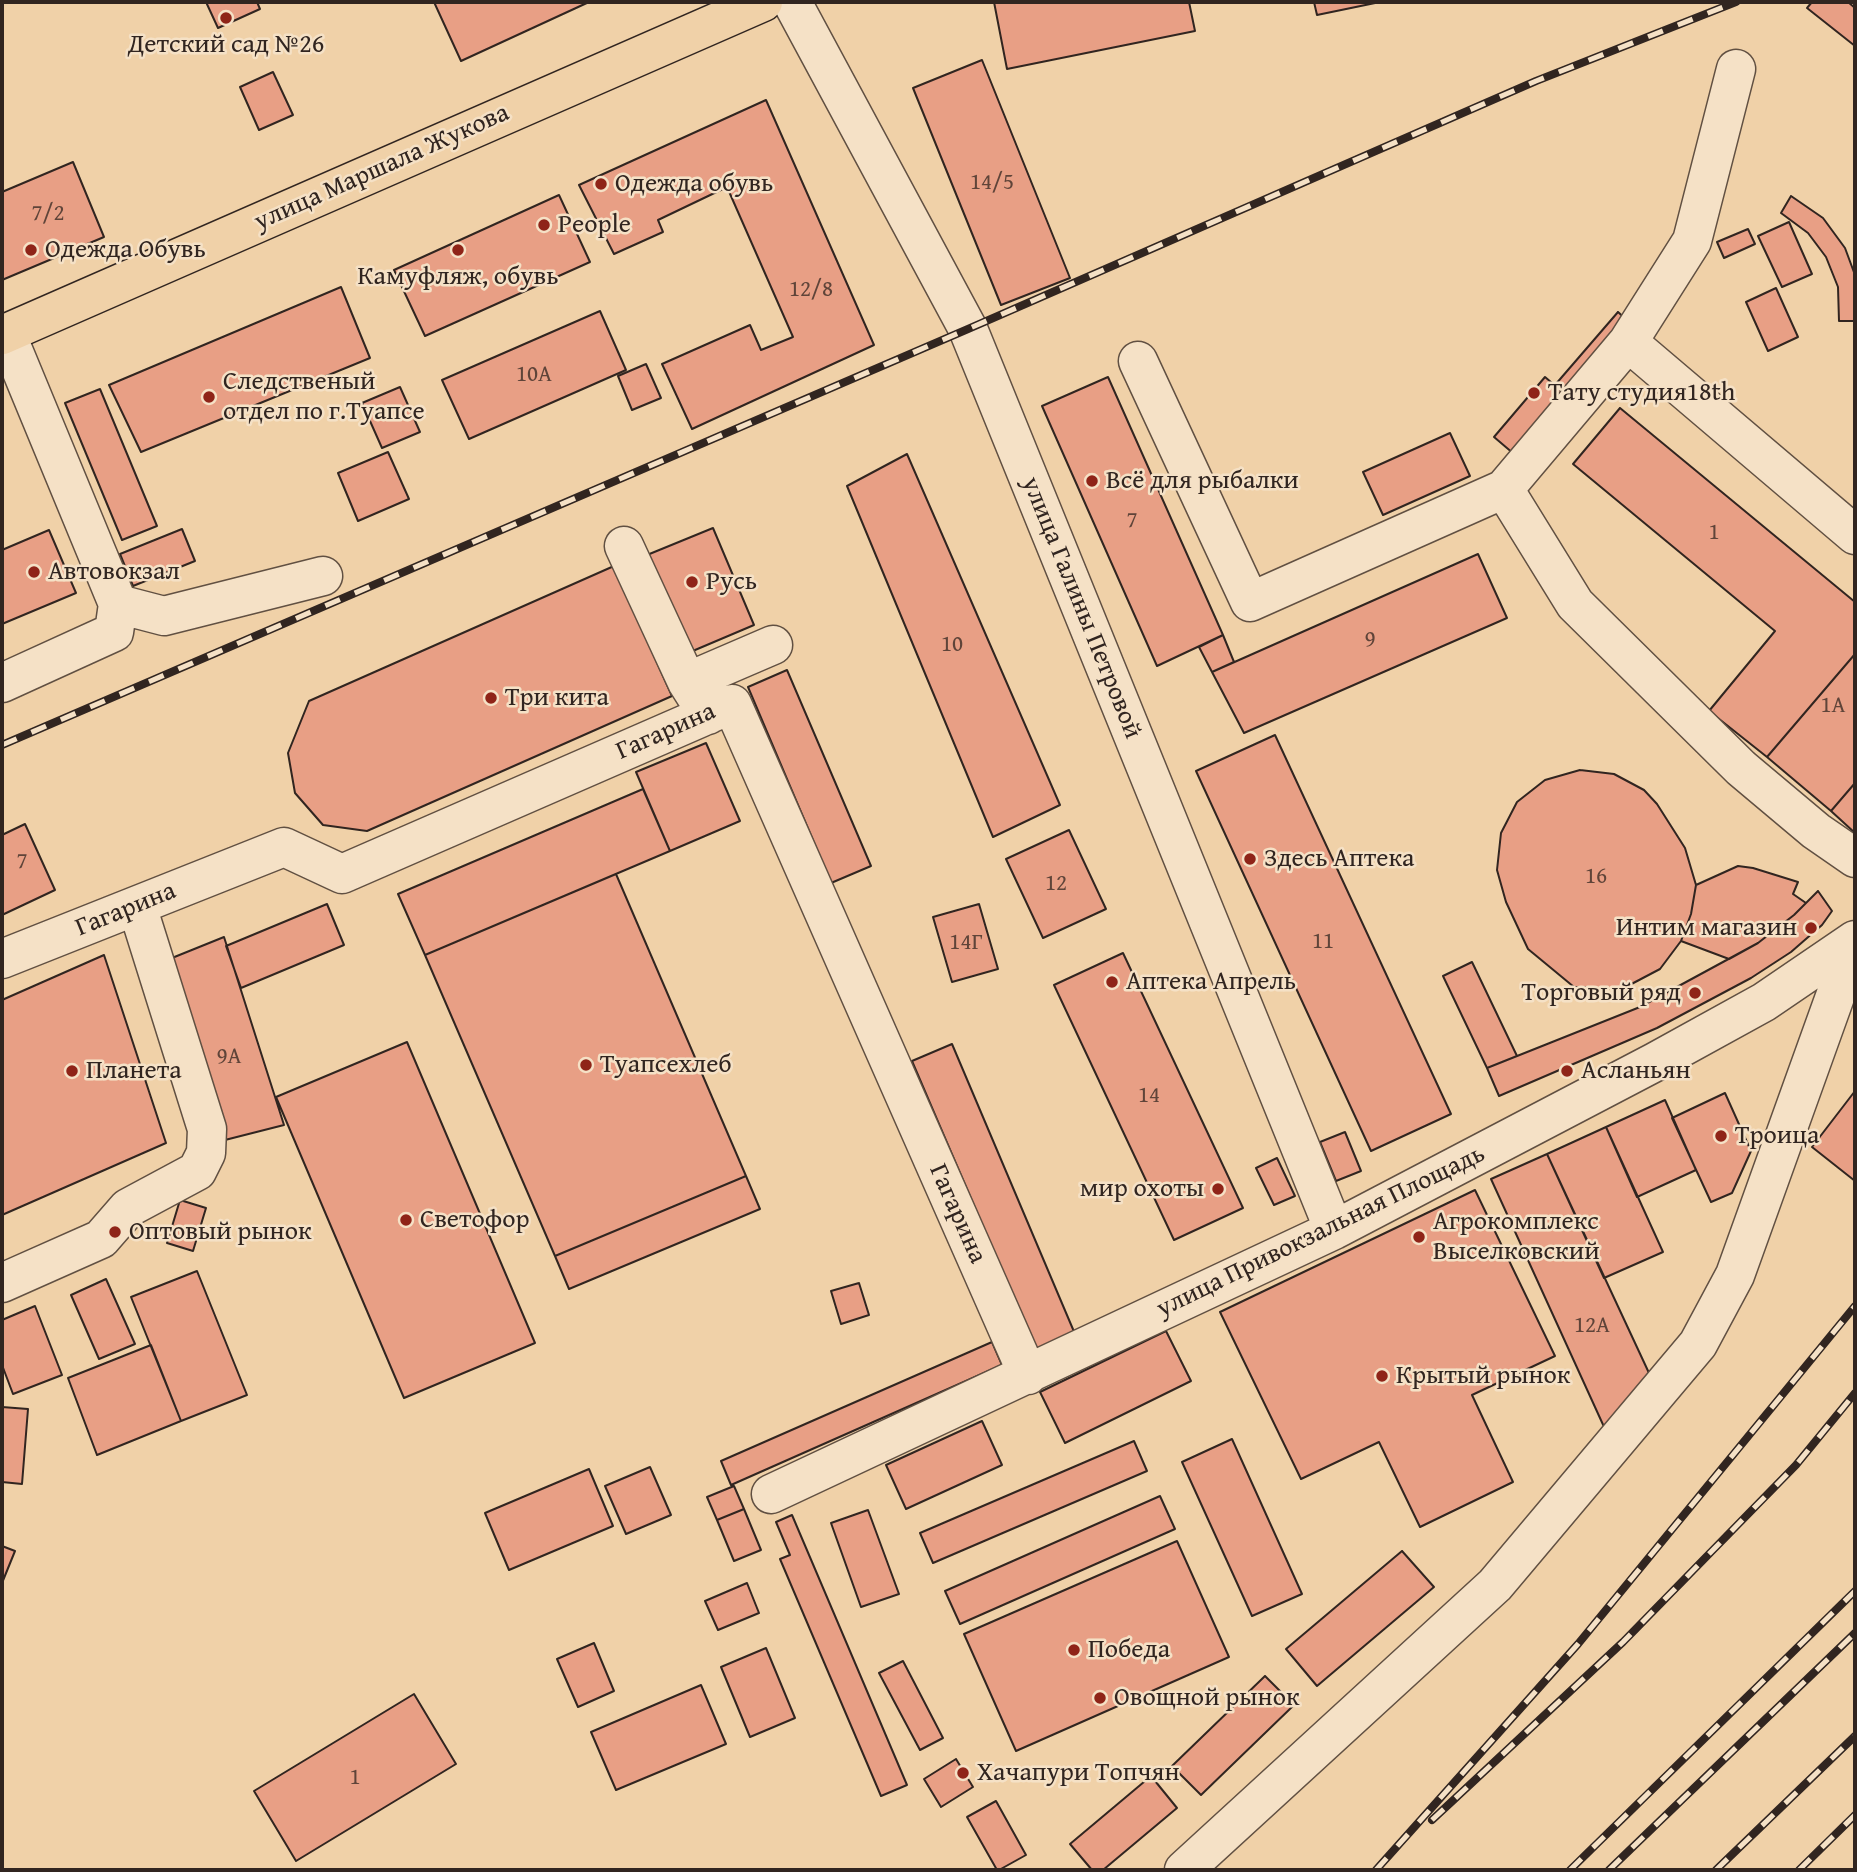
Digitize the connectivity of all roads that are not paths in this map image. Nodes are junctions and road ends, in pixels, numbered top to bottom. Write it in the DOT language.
graph roads {
  1 [pos="763,2"];
  2 [pos="792,2"];
  3 [pos="1736,69"];
  4 [pos="4,334"];
  5 [pos="1628,342"];
  6 [pos="1138,361"];
  7 [pos="1504,489"];
  8 [pos="1855,535"];
  9 [pos="624,546"];
  10 [pos="323,576"];
  11 [pos="118,604"];
  12 [pos="773,645"];
  13 [pos="687,682"];
  14 [pos="2,683"];
  15 [pos="708,715"];
  16 [pos="1855,858"];
  17 [pos="137,906"];
  18 [pos="1855,940"];
  19 [pos="2,959"];
  20 [pos="1334,1230"];
  21 [pos="2,1283"];
  22 [pos="1028,1375"];
  23 [pos="771,1494"];
  24 [pos="1184,1870"];
  1 -- 4 [label="main road, улица Маршала Жукова"];
  2 -- 20 [label="street, улица Галины Петровой"];
  3 -- 5 [label="street"];
  4 -- 11 [label="street"];
  5 -- 7 [label="street"];
  5 -- 8 [label="street"];
  6 -- 7 [label="street"];
  7 -- 16 [label="street"];
  9 -- 13 [label="street"];
  10 -- 11 [label="street"];
  11 -- 14 [label="street"];
  12 -- 13 [label="street"];
  13 -- 15 [label="street"];
  15 -- 17 [label="street, Гагарина"];
  15 -- 22 [label="street, Гагарина"];
  17 -- 19 [label="street, Гагарина"];
  17 -- 21 [label="street"];
  18 -- 20 [label="street, улица Привокзальная Площадь"];
  18 -- 24 [label="street, улица Привокзальная Площадь"];
  20 -- 22 [label="street, улица Привокзальная Площадь"];
  22 -- 23 [label="street, улица Привокзальная Площадь"];
}
